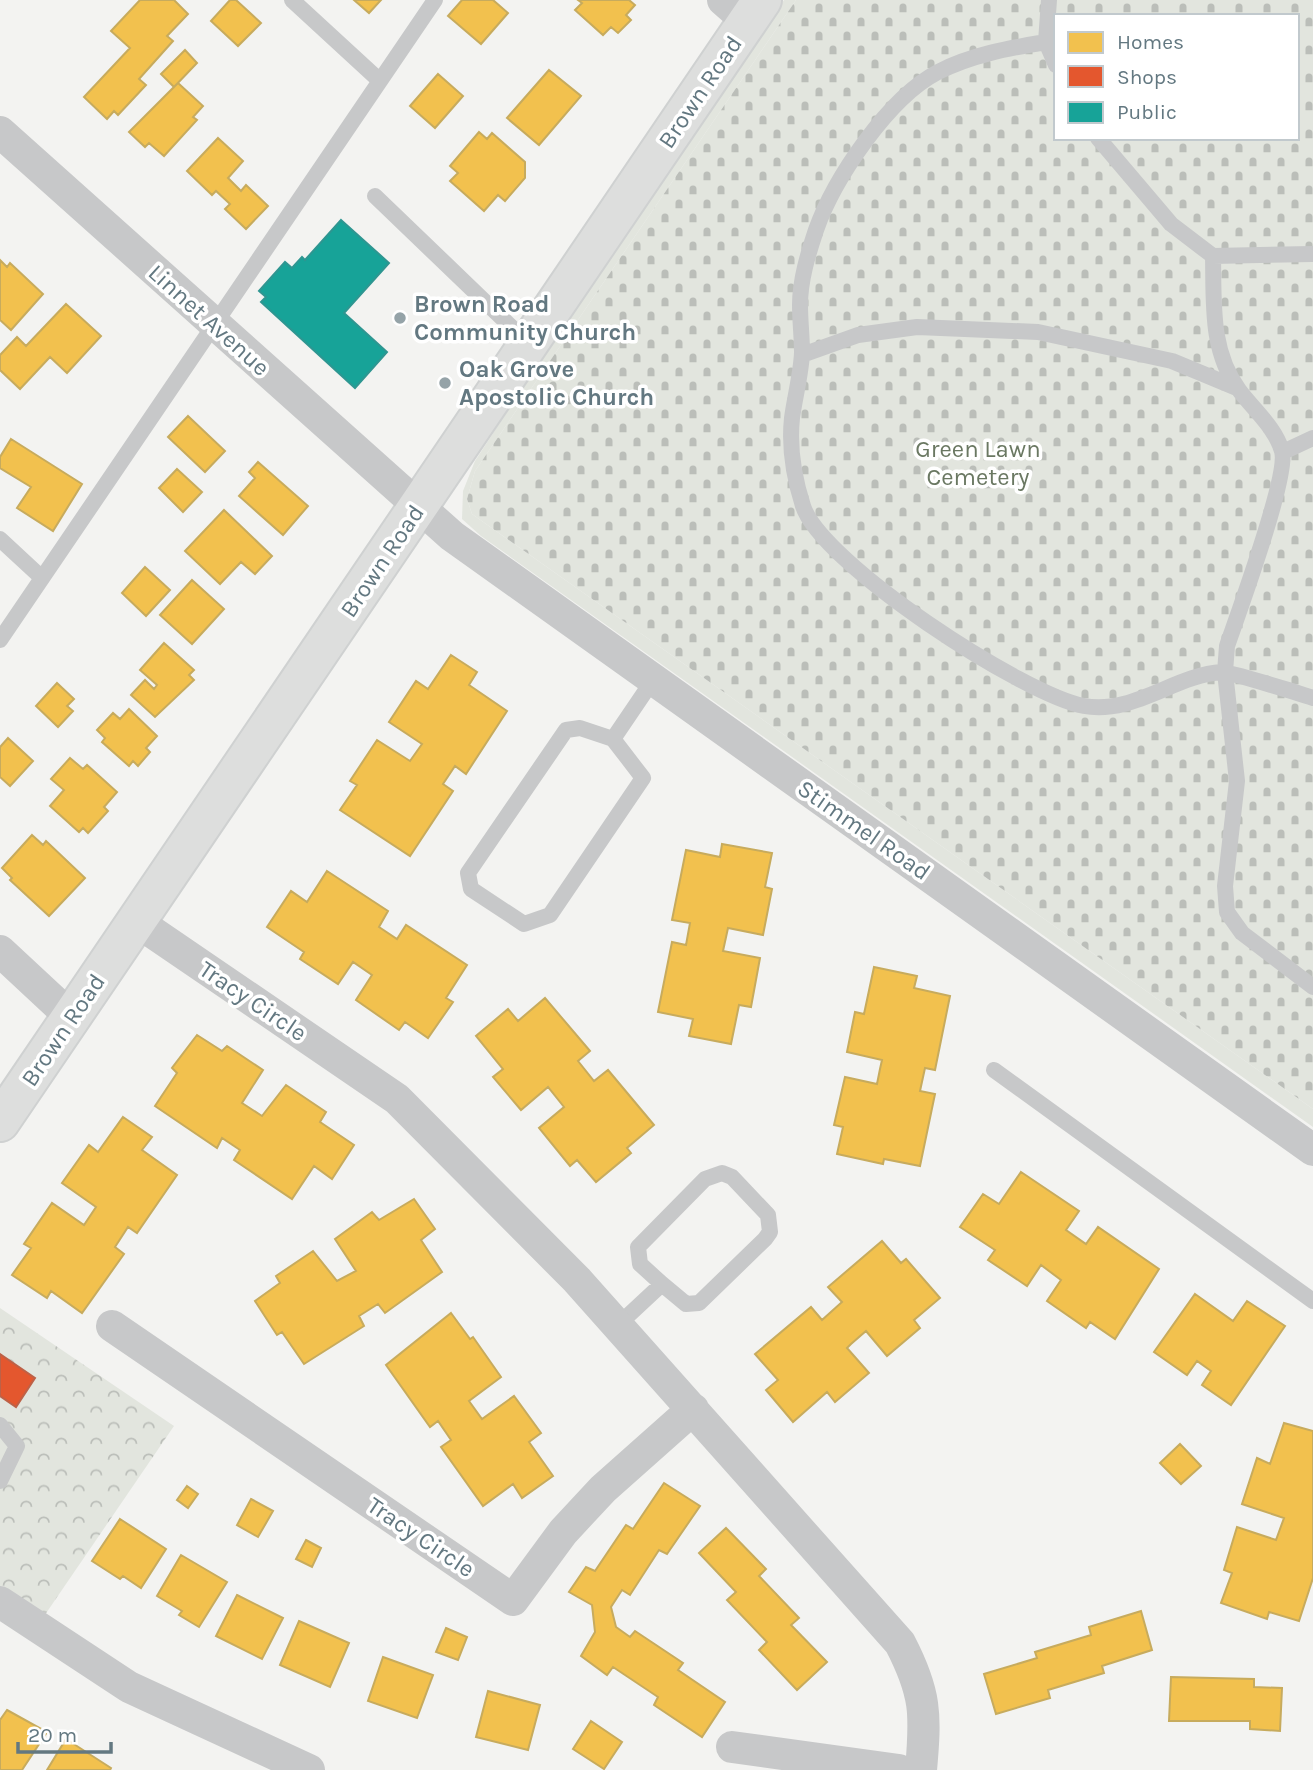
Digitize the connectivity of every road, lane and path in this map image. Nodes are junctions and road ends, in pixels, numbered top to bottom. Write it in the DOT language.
graph roads {
  1 [pos="292,0"];
  2 [pos="435,0"];
  3 [pos="1049,0"];
  4 [pos="744,7"];
  5 [pos="1046,42"];
  6 [pos="1054,60"];
  7 [pos="380,81"];
  8 [pos="0,132"];
  9 [pos="1100,140"];
  10 [pos="375,196"];
  11 [pos="1313,254"];
  12 [pos="1213,256"];
  13 [pos="215,326"];
  14 [pos="529,344"];
  15 [pos="802,355"];
  16 [pos="1237,388"];
  17 [pos="1313,438"];
  18 [pos="1283,453"];
  19 [pos="418,508"];
  20 [pos="0,539"];
  21 [pos="43,578"];
  22 [pos="0,640"];
  23 [pos="1225,672"];
  24 [pos="653,680"];
  25 [pos="1313,698"];
  26 [pos="612,739"];
  27 [pos="136,921"];
  28 [pos="0,951"];
  29 [pos="1313,987"];
  30 [pos="71,1017"];
  31 [pos="994,1070"];
  32 [pos="0,1122"];
  33 [pos="1313,1150"];
  34 [pos="662,1284"];
  35 [pos="1313,1301"];
  36 [pos="618,1325"];
  37 [pos="112,1326"];
  38 [pos="693,1409"];
  39 [pos="0,1425"];
  40 [pos="0,1481"];
  41 [pos="0,1602"];
  42 [pos="732,1748"];
  43 [pos="309,1770"];
  44 [pos="899,1770"];
  45 [pos="921,1770"];
  1 -- 7 [label="lane"];
  2 -- 7 [label="lane"];
  3 -- 5 [label="lane"];
  4 -- 14 [label="main road, Brown Road"];
  5 -- 6 [label="lane"];
  5 -- 15 [label="lane"];
  7 -- 13 [label="lane"];
  8 -- 13 [label="street, Linnet Avenue"];
  9 -- 12 [label="lane"];
  10 -- 14 [label="lane"];
  11 -- 12 [label="lane"];
  12 -- 16 [label="lane"];
  13 -- 19 [label="street, Linnet Avenue"];
  13 -- 21 [label="lane"];
  14 -- 19 [label="main road, Brown Road"];
  15 -- 16 [label="lane"];
  15 -- 23 [label="lane"];
  16 -- 18 [label="lane"];
  17 -- 18 [label="lane"];
  18 -- 23 [label="lane"];
  19 -- 24 [label="street, Stimmel Road"];
  19 -- 27 [label="main road, Brown Road"];
  20 -- 21 [label="lane"];
  21 -- 22 [label="lane"];
  23 -- 25 [label="lane"];
  23 -- 29 [label="lane"];
  24 -- 26 [label="lane"];
  24 -- 33 [label="street, Stimmel Road"];
  26 -- 26 [label="lane"];
  27 -- 30 [label="main road, Brown Road"];
  27 -- 36 [label="street, Tracy Circle"];
  28 -- 30 [label="street"];
  30 -- 32 [label="main road, Brown Road"];
  31 -- 35 [label="lane"];
  34 -- 34 [label="lane"];
  34 -- 36 [label="lane"];
  36 -- 38 [label="street, Tracy Circle"];
  37 -- 38 [label="street, Tracy Circle"];
  38 -- 45 [label="street, Tracy Circle"];
  39 -- 40 [label="lane"];
  41 -- 43 [label="street"];
  42 -- 44 [label="street"];
}
